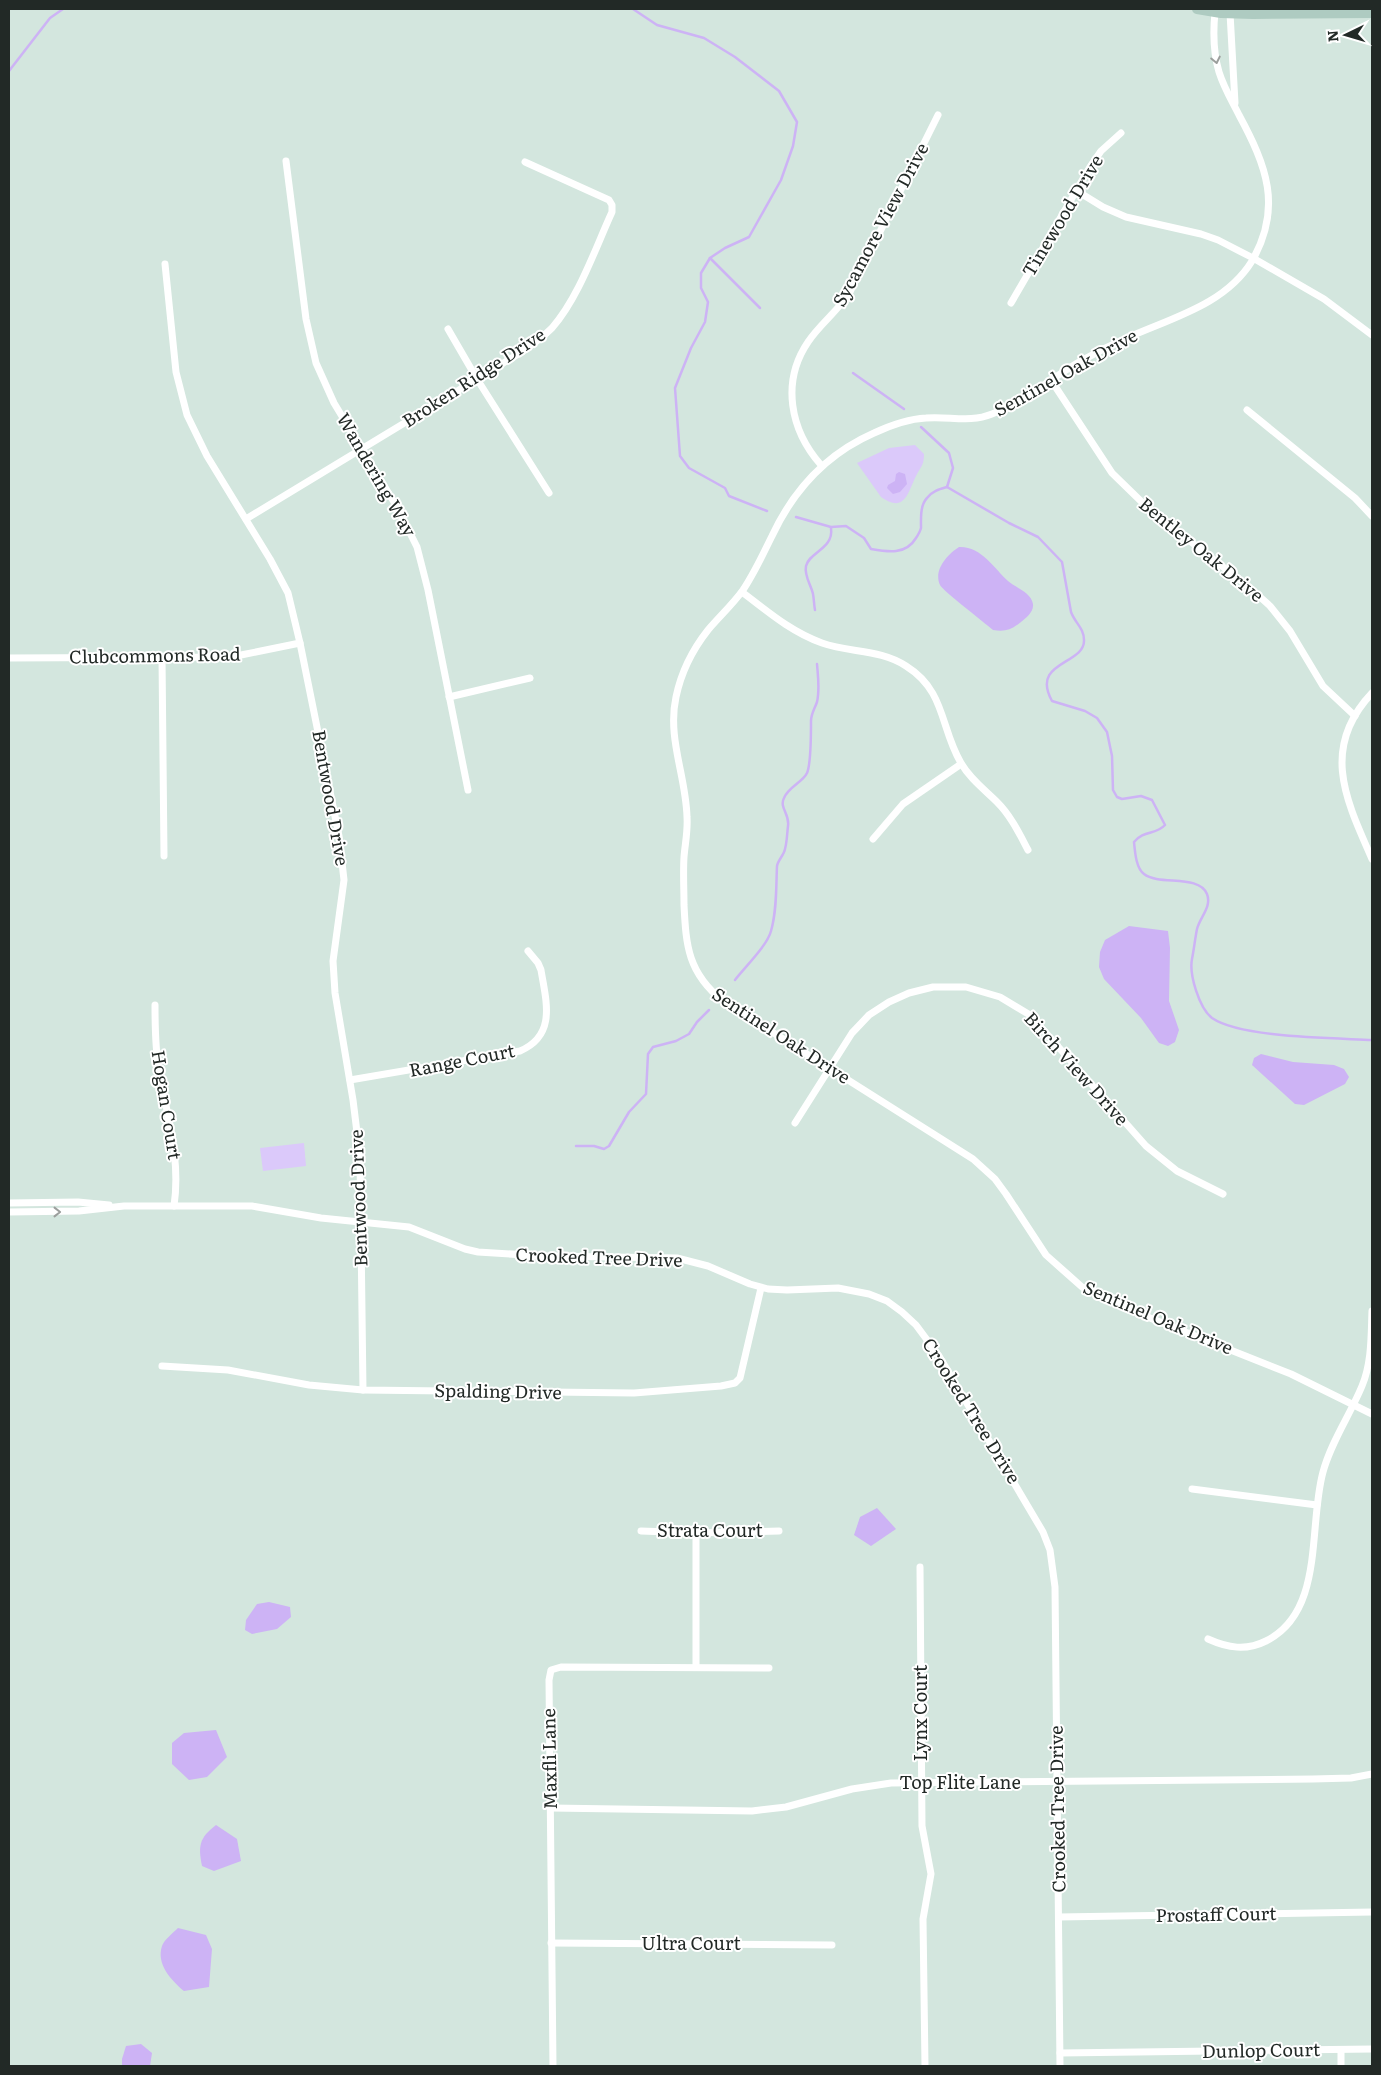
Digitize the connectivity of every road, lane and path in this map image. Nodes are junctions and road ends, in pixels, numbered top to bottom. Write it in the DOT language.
graph roads {
  1 [pos="1197,9"];
  2 [pos="1215,12"];
  3 [pos="1230,13"];
  4 [pos="1372,13"];
  5 [pos="1235,106"];
  6 [pos="938,115"];
  7 [pos="1121,133"];
  8 [pos="286,161"];
  9 [pos="525,162"];
  10 [pos="1077,190"];
  11 [pos="1253,258"];
  12 [pos="165,264"];
  13 [pos="1012,302"];
  14 [pos="448,329"];
  15 [pos="1372,335"];
  16 [pos="477,379"];
  17 [pos="1051,380"];
  18 [pos="1247,410"];
  19 [pos="362,450"];
  20 [pos="821,465"];
  21 [pos="549,493"];
  22 [pos="1372,516"];
  23 [pos="246,520"];
  24 [pos="742,592"];
  25 [pos="300,642"];
  26 [pos="162,657"];
  27 [pos="9,658"];
  28 [pos="530,678"];
  29 [pos="1372,692"];
  30 [pos="449,697"];
  31 [pos="1355,716"];
  32 [pos="961,764"];
  33 [pos="468,790"];
  34 [pos="873,839"];
  35 [pos="1028,850"];
  36 [pos="164,856"];
  37 [pos="1372,859"];
  38 [pos="528,951"];
  39 [pos="155,1004"];
  40 [pos="829,1068"];
  41 [pos="350,1080"];
  42 [pos="795,1123"];
  43 [pos="1224,1194"];
  44 [pos="9,1203"];
  45 [pos="124,1206"];
  46 [pos="174,1206"];
  47 [pos="9,1212"];
  48 [pos="361,1222"];
  49 [pos="761,1288"];
  50 [pos="1372,1311"];
  51 [pos="162,1366"];
  52 [pos="363,1390"];
  53 [pos="1354,1404"];
  54 [pos="1372,1414"];
  55 [pos="1192,1489"];
  56 [pos="1317,1505"];
  57 [pos="641,1531"];
  58 [pos="779,1531"];
  59 [pos="696,1533"];
  60 [pos="920,1567"];
  61 [pos="1208,1639"];
  62 [pos="696,1666"];
  63 [pos="769,1668"];
  64 [pos="1372,1774"];
  65 [pos="1058,1782"];
  66 [pos="921,1783"];
  67 [pos="551,1808"];
  68 [pos="1372,1912"];
  69 [pos="1059,1917"];
  70 [pos="551,1943"];
  71 [pos="832,1945"];
  72 [pos="1372,2049"];
  73 [pos="1341,2050"];
  74 [pos="1060,2053"];
  75 [pos="553,2066"];
  76 [pos="925,2066"];
  77 [pos="1060,2066"];
  78 [pos="1341,2066"];
  1 -- 2 [label="street"];
  2 -- 3 [label="street"];
  2 -- 5 [label="street, Sentinel Oak Drive, one-way"];
  3 -- 4 [label="street"];
  3 -- 5 [label="street, Sentinel Oak Drive"];
  5 -- 11 [label="street, Sentinel Oak Drive"];
  6 -- 20 [label="street, Sycamore View Drive"];
  7 -- 10 [label="street, Tinewood Drive"];
  8 -- 19 [label="street, Wandering Way"];
  9 -- 16 [label="street, Broken Ridge Drive"];
  10 -- 11 [label="street"];
  10 -- 13 [label="street, Tinewood Drive"];
  11 -- 15 [label="street"];
  11 -- 17 [label="street, Sentinel Oak Drive"];
  12 -- 23 [label="street, Bentwood Drive"];
  14 -- 16 [label="street"];
  16 -- 19 [label="street, Broken Ridge Drive"];
  16 -- 21 [label="street"];
  17 -- 20 [label="street, Sentinel Oak Drive"];
  17 -- 31 [label="street, Bentley Oak Drive"];
  18 -- 22 [label="street"];
  19 -- 23 [label="street, Broken Ridge Drive"];
  19 -- 30 [label="street, Wandering Way"];
  20 -- 24 [label="street, Sentinel Oak Drive"];
  23 -- 25 [label="street, Bentwood Drive"];
  24 -- 32 [label="street"];
  24 -- 40 [label="street, Sentinel Oak Drive"];
  25 -- 26 [label="street, Clubcommons Road"];
  25 -- 41 [label="street, Bentwood Drive"];
  26 -- 27 [label="street, Clubcommons Road"];
  26 -- 36 [label="street"];
  28 -- 30 [label="street"];
  29 -- 31 [label="street"];
  30 -- 33 [label="street, Wandering Way"];
  31 -- 37 [label="street"];
  32 -- 34 [label="street"];
  32 -- 35 [label="street"];
  38 -- 41 [label="street, Range Court"];
  39 -- 46 [label="street, Hogan Court"];
  40 -- 42 [label="street, Birch View Drive"];
  40 -- 43 [label="street, Birch View Drive"];
  40 -- 53 [label="street, Sentinel Oak Drive"];
  41 -- 48 [label="street, Bentwood Drive"];
  44 -- 45 [label="street, Crooked Tree Drive"];
  45 -- 46 [label="street, Crooked Tree Drive"];
  47 -- 45 [label="street, Crooked Tree Drive, one-way"];
  46 -- 48 [label="street, Crooked Tree Drive"];
  48 -- 49 [label="street, Crooked Tree Drive"];
  48 -- 52 [label="street, Bentwood Drive"];
  49 -- 52 [label="street, Spalding Drive"];
  49 -- 65 [label="street, Crooked Tree Drive"];
  50 -- 53 [label="street"];
  51 -- 52 [label="street, Spalding Drive"];
  53 -- 54 [label="street, Sentinel Oak Drive"];
  53 -- 56 [label="street"];
  55 -- 56 [label="street"];
  56 -- 61 [label="street"];
  57 -- 59 [label="street, Strata Court"];
  58 -- 59 [label="street, Strata Court"];
  59 -- 62 [label="street"];
  60 -- 66 [label="street, Lynx Court"];
  62 -- 63 [label="street, Maxfli Lane"];
  62 -- 67 [label="street, Maxfli Lane"];
  64 -- 65 [label="street, Top Flite Lane"];
  65 -- 66 [label="street, Top Flite Lane"];
  65 -- 69 [label="street, Crooked Tree Drive"];
  66 -- 67 [label="street, Top Flite Lane"];
  66 -- 76 [label="street, Lynx Court"];
  67 -- 70 [label="street, Maxfli Lane"];
  68 -- 69 [label="street, Prostaff Court"];
  69 -- 74 [label="street, Crooked Tree Drive"];
  70 -- 71 [label="street, Ultra Court"];
  70 -- 75 [label="street, Maxfli Lane"];
  72 -- 73 [label="street, Dunlop Court"];
  73 -- 74 [label="street, Dunlop Court"];
  73 -- 78 [label="street"];
  74 -- 77 [label="street, Crooked Tree Drive"];
}
